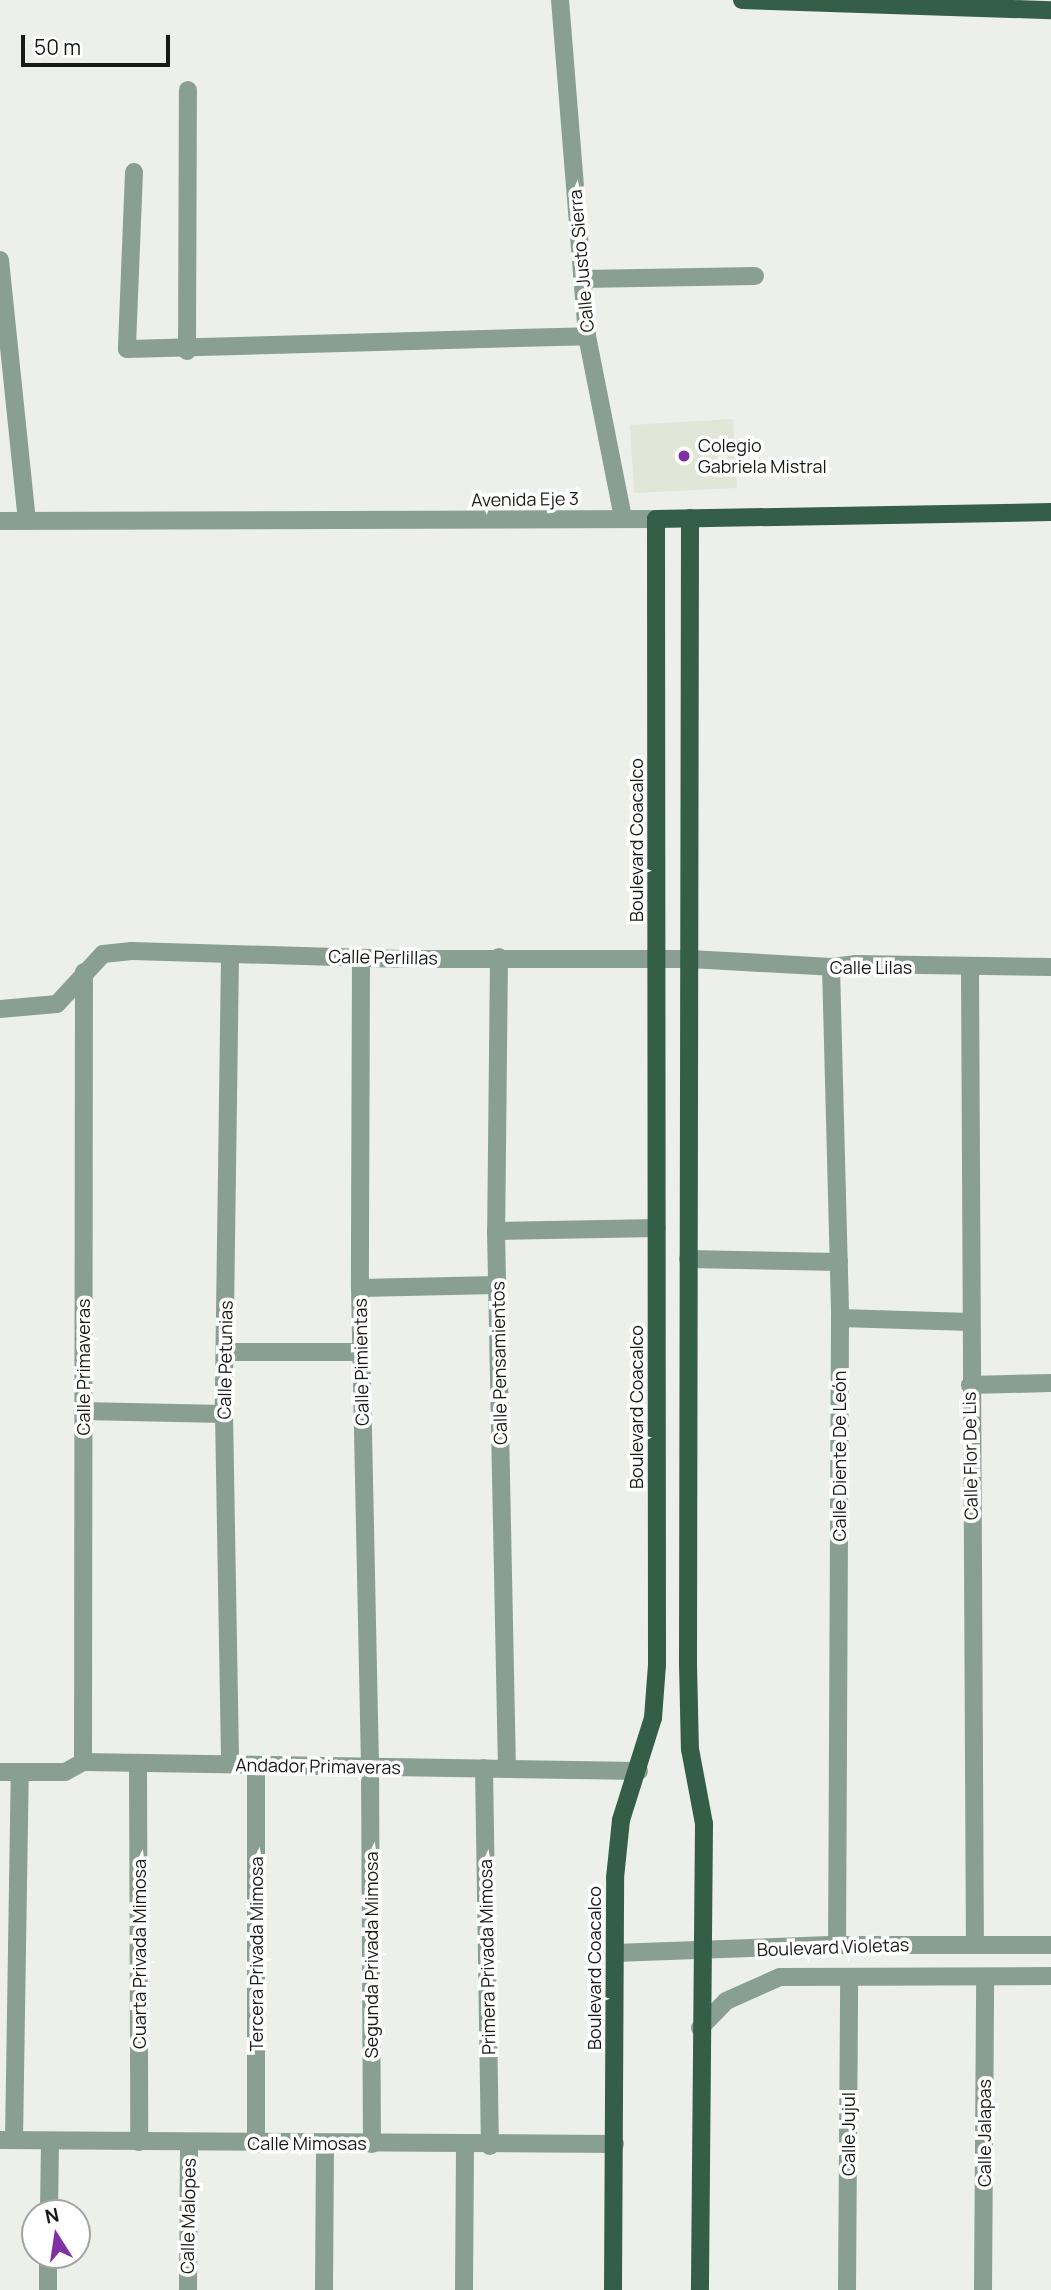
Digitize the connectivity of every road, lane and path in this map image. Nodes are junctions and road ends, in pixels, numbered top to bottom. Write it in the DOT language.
graph roads {
  1 [pos="560,0"];
  2 [pos="742,0"];
  3 [pos="947,4"];
  4 [pos="1051,10"];
  5 [pos="188,90"];
  6 [pos="134,172"];
  7 [pos="0,260"];
  8 [pos="755,276"];
  9 [pos="582,279"];
  10 [pos="587,336"];
  11 [pos="187,351"];
  12 [pos="1051,512"];
  13 [pos="623,518"];
  14 [pos="690,518"];
  15 [pos="656,519"];
  16 [pos="0,521"];
  17 [pos="27,521"];
  18 [pos="230,956"];
  19 [pos="499,957"];
  20 [pos="361,958"];
  21 [pos="658,959"];
  22 [pos="690,959"];
  23 [pos="1051,967"];
  24 [pos="831,968"];
  25 [pos="970,969"];
  26 [pos="84,972"];
  27 [pos="0,1009"];
  28 [pos="657,1228"];
  29 [pos="496,1230"];
  30 [pos="688,1259"];
  31 [pos="839,1262"];
  32 [pos="497,1285"];
  33 [pos="360,1288"];
  34 [pos="840,1318"];
  35 [pos="970,1322"];
  36 [pos="225,1352"];
  37 [pos="361,1352"];
  38 [pos="1051,1383"];
  39 [pos="970,1385"];
  40 [pos="82,1412"];
  41 [pos="224,1414"];
  42 [pos="83,1762"];
  43 [pos="230,1765"];
  44 [pos="256,1765"];
  45 [pos="138,1766"];
  46 [pos="370,1767"];
  47 [pos="484,1768"];
  48 [pos="507,1769"];
  49 [pos="639,1771"];
  50 [pos="0,1772"];
  51 [pos="20,1773"];
  52 [pos="975,1944"];
  53 [pos="836,1945"];
  54 [pos="1051,1945"];
  55 [pos="700,1952"];
  56 [pos="615,1953"];
  57 [pos="1051,1976"];
  58 [pos="985,1977"];
  59 [pos="849,1978"];
  60 [pos="700,2028"];
  61 [pos="7,2140"];
  62 [pos="50,2142"];
  63 [pos="139,2142"];
  64 [pos="189,2143"];
  65 [pos="256,2144"];
  66 [pos="372,2144"];
  67 [pos="615,2144"];
  68 [pos="325,2145"];
  69 [pos="465,2146"];
  70 [pos="490,2146"];
  71 [pos="49,2199"];
  72 [pos="48,2269"];
  73 [pos="48,2290"];
  74 [pos="188,2290"];
  75 [pos="324,2290"];
  76 [pos="464,2290"];
  77 [pos="613,2290"];
  78 [pos="700,2290"];
  79 [pos="847,2290"];
  80 [pos="983,2290"];
  1 -- 9 [label="street, Calle Justo Sierra"];
  2 -- 3 [label="main road"];
  3 -- 4 [label="main road"];
  5 -- 11 [label="street"];
  6 -- 11 [label="street"];
  7 -- 17 [label="street"];
  8 -- 9 [label="street"];
  9 -- 10 [label="street, Calle Justo Sierra"];
  10 -- 11 [label="street"];
  10 -- 13 [label="street, Calle Justo Sierra"];
  12 -- 14 [label="main road, Avenida Eje 3"];
  13 -- 15 [label="street, Avenida Eje 3"];
  13 -- 17 [label="street, Avenida Eje 3"];
  14 -- 15 [label="main road, Avenida Eje 3"];
  14 -- 22 [label="main road"];
  15 -- 21 [label="main road, Boulevard Coacalco"];
  16 -- 17 [label="street, Avenida Eje 3"];
  18 -- 20 [label="street, Calle Perlillas"];
  18 -- 26 [label="street, Calle Perlillas"];
  18 -- 36 [label="street, Calle Petunias"];
  19 -- 20 [label="street, Calle Perlillas"];
  19 -- 21 [label="street, Calle Perlillas"];
  19 -- 29 [label="street, Calle Pensamientos"];
  20 -- 33 [label="street, Calle Pimientas"];
  21 -- 22 [label="street, Calle Perlillas"];
  21 -- 28 [label="main road, Boulevard Coacalco"];
  22 -- 24 [label="street, Calle Lilas"];
  22 -- 30 [label="main road"];
  23 -- 25 [label="street, Calle Lilas"];
  24 -- 25 [label="street, Calle Lilas"];
  24 -- 31 [label="street, Calle Diente De León"];
  25 -- 35 [label="street, Calle Flor De Lis"];
  26 -- 27 [label="street, Calle Perlillas"];
  26 -- 40 [label="street, Calle Primaveras"];
  28 -- 29 [label="street"];
  28 -- 49 [label="main road, Boulevard Coacalco"];
  29 -- 32 [label="street, Calle Pensamientos"];
  30 -- 31 [label="street"];
  30 -- 55 [label="main road"];
  31 -- 34 [label="street, Calle Diente De León"];
  32 -- 33 [label="street"];
  32 -- 48 [label="street, Calle Pensamientos"];
  33 -- 37 [label="street, Calle Pimientas"];
  34 -- 35 [label="street"];
  34 -- 53 [label="street, Calle Diente De León"];
  35 -- 39 [label="street, Calle Flor De Lis"];
  36 -- 37 [label="street"];
  36 -- 41 [label="street, Calle Petunias"];
  37 -- 46 [label="street, Calle Pimientas"];
  38 -- 39 [label="street"];
  39 -- 52 [label="street, Calle Flor De Lis"];
  40 -- 41 [label="street"];
  40 -- 42 [label="street, Calle Primaveras"];
  41 -- 43 [label="street, Calle Petunias"];
  42 -- 45 [label="street, Andador Primaveras"];
  42 -- 51 [label="street, Andador Primaveras"];
  43 -- 44 [label="street, Andador Primaveras"];
  43 -- 45 [label="street, Andador Primaveras"];
  44 -- 46 [label="street, Andador Primaveras"];
  44 -- 65 [label="street, Tercera Privada Mimosa"];
  45 -- 63 [label="street, Cuarta Privada Mimosa"];
  46 -- 47 [label="street, Andador Primaveras"];
  46 -- 66 [label="street, Segunda Privada Mimosa"];
  47 -- 48 [label="street, Andador Primaveras"];
  47 -- 70 [label="street, Primera Privada Mimosa"];
  48 -- 49 [label="street, Andador Primaveras"];
  49 -- 56 [label="main road, Boulevard Coacalco"];
  50 -- 51 [label="street, Andador Primaveras"];
  51 -- 61 [label="street"];
  52 -- 53 [label="street, Boulevard Violetas"];
  52 -- 54 [label="street, Boulevard Violetas"];
  53 -- 55 [label="street, Boulevard Violetas"];
  55 -- 56 [label="street, Boulevard Violetas"];
  55 -- 60 [label="main road"];
  56 -- 67 [label="main road, Boulevard Coacalco"];
  57 -- 58 [label="street, Boulevard Violetas"];
  58 -- 59 [label="street, Boulevard Violetas"];
  58 -- 80 [label="street, Calle Jalapas"];
  59 -- 60 [label="street, Boulevard Violetas"];
  59 -- 79 [label="street, Calle Jujul"];
  60 -- 78 [label="main road"];
  61 -- 62 [label="street, Calle Mimosas"];
  62 -- 63 [label="street, Calle Mimosas"];
  62 -- 71 [label="street"];
  63 -- 64 [label="street, Calle Mimosas"];
  64 -- 65 [label="street, Calle Mimosas"];
  64 -- 74 [label="street, Calle Malopes"];
  65 -- 68 [label="street, Calle Mimosas"];
  66 -- 68 [label="street, Calle Mimosas"];
  66 -- 69 [label="street, Calle Mimosas"];
  67 -- 70 [label="street, Calle Mimosas"];
  67 -- 77 [label="main road, Boulevard Coacalco"];
  68 -- 75 [label="street"];
  69 -- 70 [label="street, Calle Mimosas"];
  69 -- 76 [label="street"];
  72 -- 73 [label="street"];
}
